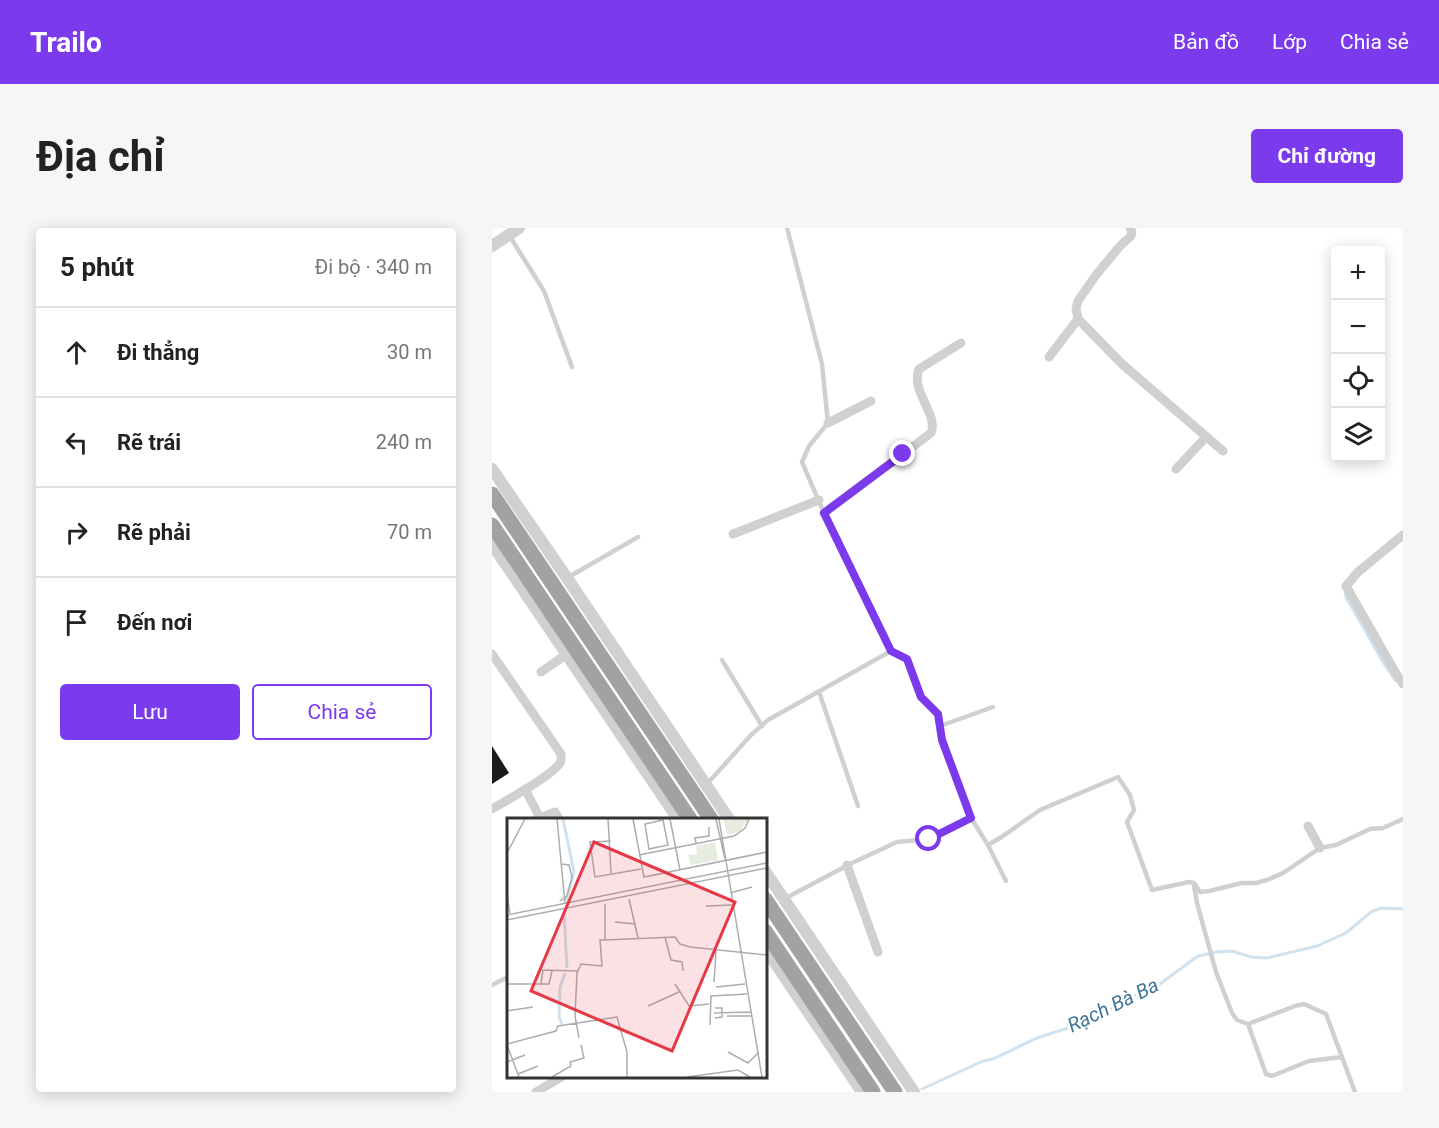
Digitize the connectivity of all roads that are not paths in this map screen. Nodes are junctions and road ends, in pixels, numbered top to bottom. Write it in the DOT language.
graph roads {
  1 [pos="787,228"];
  2 [pos="1130,228"];
  3 [pos="514,231"];
  4 [pos="492,246"];
  5 [pos="1078,319"];
  6 [pos="961,343"];
  7 [pos="1049,357"];
  8 [pos="572,368"];
  9 [pos="871,400"];
  10 [pos="828,423"];
  11 [pos="1206,437"];
  12 [pos="1224,451"];
  13 [pos="492,469"];
  14 [pos="1176,469"];
  15 [pos="492,494"];
  16 [pos="819,500"];
  17 [pos="824,513"];
  18 [pos="492,525"];
  19 [pos="733,534"];
  20 [pos="1403,535"];
  21 [pos="638,537"];
  22 [pos="492,544"];
  23 [pos="567,578"];
  24 [pos="891,651"];
  25 [pos="492,654"];
  26 [pos="567,654"];
  27 [pos="722,660"];
  28 [pos="541,672"];
  29 [pos="1403,684"];
  30 [pos="819,692"];
  31 [pos="993,707"];
  32 [pos="762,726"];
  33 [pos="940,726"];
  34 [pos="706,786"];
  35 [pos="525,789"];
  36 [pos="858,806"];
  37 [pos="492,809"];
  38 [pos="540,818"];
  39 [pos="540,818"];
  40 [pos="558,818"];
  41 [pos="677,818"];
  42 [pos="689,818"];
  43 [pos="710,818"];
  44 [pos="728,818"];
  45 [pos="971,818"];
  46 [pos="1403,819"];
  47 [pos="1308,826"];
  48 [pos="987,845"];
  49 [pos="1320,848"];
  50 [pos="847,865"];
  51 [pos="766,872"];
  52 [pos="1006,881"];
  53 [pos="1194,883"];
  54 [pos="784,899"];
  55 [pos="766,900"];
  56 [pos="766,932"];
  57 [pos="766,949"];
  58 [pos="878,952"];
  59 [pos="507,978"];
  60 [pos="492,985"];
  61 [pos="1248,1024"];
  62 [pos="1342,1057"];
  63 [pos="561,1077"];
  64 [pos="536,1092"];
  65 [pos="862,1092"];
  66 [pos="873,1092"];
  67 [pos="896,1092"];
  68 [pos="914,1092"];
  69 [pos="1355,1092"];
  1 -- 10 [label="lane"];
  2 -- 5 [label="street"];
  3 -- 4 [label="street"];
  3 -- 8 [label="lane"];
  5 -- 7 [label="street"];
  5 -- 11 [label="street"];
  6 -- 17 [label="street"];
  9 -- 10 [label="street"];
  10 -- 16 [label="lane"];
  11 -- 12 [label="street"];
  11 -- 14 [label="street"];
  13 -- 23 [label="street"];
  15 -- 43 [label="highway"];
  16 -- 17 [label="lane"];
  16 -- 19 [label="street"];
  17 -- 24 [label="lane"];
  18 -- 42 [label="highway"];
  20 -- 29 [label="street"];
  21 -- 23 [label="lane"];
  22 -- 26 [label="street"];
  23 -- 34 [label="street"];
  24 -- 30 [label="lane"];
  24 -- 33 [label="lane"];
  25 -- 35 [label="street"];
  26 -- 28 [label="street"];
  26 -- 41 [label="street"];
  27 -- 32 [label="lane"];
  30 -- 32 [label="lane"];
  30 -- 36 [label="lane"];
  31 -- 33 [label="lane"];
  32 -- 34 [label="lane"];
  33 -- 45 [label="lane"];
  34 -- 44 [label="street"];
  35 -- 37 [label="street"];
  35 -- 38 [label="street"];
  39 -- 40 [label="street"];
  45 -- 48 [label="lane"];
  45 -- 50 [label="lane"];
  46 -- 49 [label="lane"];
  47 -- 49 [label="street"];
  48 -- 52 [label="lane"];
  48 -- 53 [label="lane"];
  49 -- 53 [label="lane"];
  50 -- 54 [label="lane"];
  50 -- 58 [label="street"];
  51 -- 54 [label="street"];
  53 -- 61 [label="lane"];
  54 -- 68 [label="street"];
  55 -- 67 [label="highway"];
  56 -- 66 [label="highway"];
  57 -- 65 [label="street"];
  59 -- 60 [label="lane"];
  61 -- 62 [label="lane"];
  61 -- 62 [label="lane"];
  62 -- 69 [label="lane"];
  63 -- 64 [label="street"];
}
